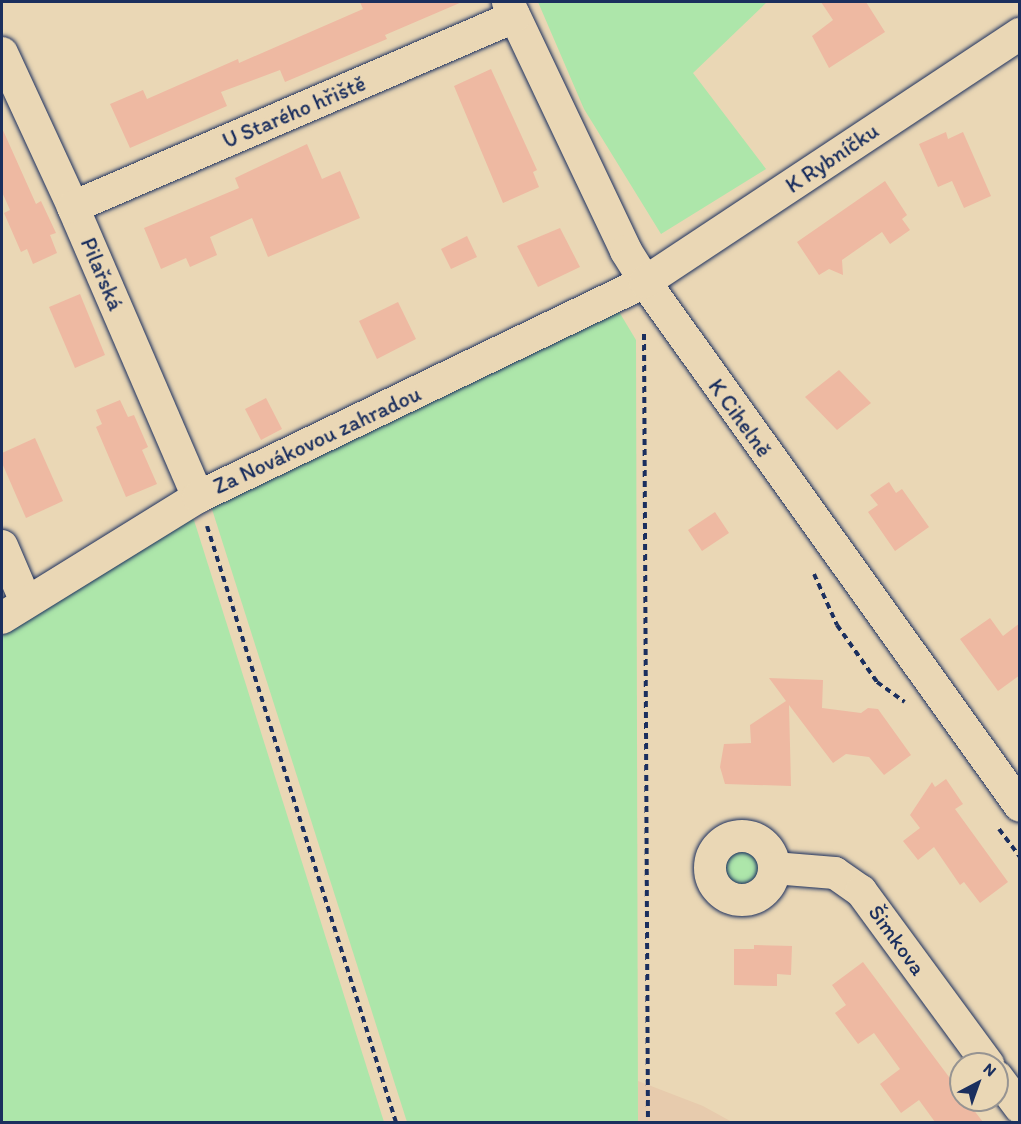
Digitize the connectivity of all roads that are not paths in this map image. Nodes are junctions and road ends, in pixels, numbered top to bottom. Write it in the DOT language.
graph roads {
  1 [pos="511,9"];
  2 [pos="1020,34"];
  3 [pos="2,53"];
  4 [pos="73,207"];
  5 [pos="645,282"];
  6 [pos="198,497"];
  7 [pos="2,546"];
  8 [pos="14,610"];
  9 [pos="1020,807"];
  10 [pos="774,868"];
  11 [pos="979,1052"];
  12 [pos="1009,1093"];
  13 [pos="1020,1107"];
  1 -- 4 [label="street, U Starého hřiště"];
  1 -- 5 [label="street, K Cihelně"];
  2 -- 5 [label="street, K Rybníčku"];
  3 -- 4 [label="street, Pilařská"];
  4 -- 6 [label="street, Pilařská"];
  5 -- 6 [label="street, Za Novákovou zahradou"];
  5 -- 9 [label="street, K Cihelně"];
  6 -- 8 [label="street, Za Novákovou zahradou"];
  7 -- 8 [label="street"];
  10 -- 11 [label="street, Šimkova"];
  12 -- 13 [label="street"];
}
